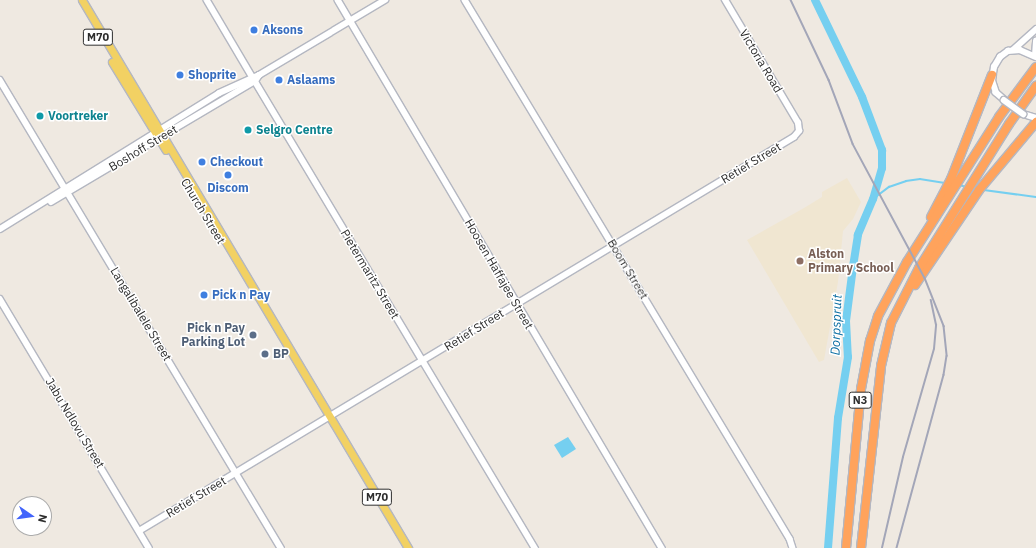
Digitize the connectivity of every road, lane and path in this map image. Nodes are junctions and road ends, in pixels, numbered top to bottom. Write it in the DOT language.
graph roads {
  1 [pos="76,0"];
  2 [pos="82,0"];
  3 [pos="207,0"];
  4 [pos="338,0"];
  5 [pos="384,0"];
  6 [pos="465,0"];
  7 [pos="725,0"];
  8 [pos="350,21"];
  9 [pos="1036,28"];
  10 [pos="1036,42"];
  11 [pos="1013,50"];
  12 [pos="1035,56"];
  13 [pos="1036,67"];
  14 [pos="992,75"];
  15 [pos="254,78"];
  16 [pos="0,80"];
  17 [pos="1036,86"];
  18 [pos="1036,118"];
  19 [pos="1036,122"];
  20 [pos="798,123"];
  21 [pos="158,136"];
  22 [pos="953,184"];
  23 [pos="66,190"];
  24 [pos="0,229"];
  25 [pos="614,246"];
  26 [pos="0,299"];
  27 [pos="516,304"];
  28 [pos="421,362"];
  29 [pos="881,366"];
  30 [pos="330,418"];
  31 [pos="235,473"];
  32 [pos="139,531"];
  33 [pos="149,548"];
  34 [pos="281,548"];
  35 [pos="408,548"];
  36 [pos="534,548"];
  37 [pos="662,548"];
  38 [pos="793,548"];
  39 [pos="846,548"];
  40 [pos="861,548"];
  1 -- 21 [label="main road, Church Street / M70"];
  2 -- 21 [label="main road, Church Street / M70"];
  3 -- 15 [label="street, Pietermaritz Street"];
  4 -- 8 [label="street, Hoosen Haffajee Street"];
  5 -- 8 [label="main road, Boshoff Street"];
  6 -- 25 [label="street, Boom Street"];
  7 -- 20 [label="street, Victoria Road"];
  8 -- 15 [label="main road, Boshoff Street"];
  8 -- 27 [label="street, Hoosen Haffajee Street"];
  9 -- 11 [label="street"];
  10 -- 12 [label="street"];
  11 -- 12 [label="street"];
  11 -- 14 [label="street"];
  13 -- 22 [label="highway"];
  14 -- 18 [label="street, bridge"];
  14 -- 22 [label="highway"];
  15 -- 21 [label="main road, Boshoff Street"];
  15 -- 28 [label="street, Pietermaritz Street"];
  16 -- 23 [label="street, Langalibalele Street"];
  17 -- 29 [label="highway, N3"];
  19 -- 29 [label="highway"];
  20 -- 25 [label="street, Retief Street"];
  21 -- 23 [label="main road, Boshoff Street"];
  21 -- 30 [label="main road, Church Street / M70"];
  22 -- 39 [label="highway, N3"];
  23 -- 24 [label="main road, Boshoff Street"];
  23 -- 31 [label="street, Langalibalele Street"];
  25 -- 27 [label="street, Retief Street"];
  25 -- 38 [label="street, Boom Street"];
  26 -- 32 [label="street, Jabu Ndlovu Street"];
  27 -- 28 [label="street, Retief Street"];
  27 -- 37 [label="street, Hoosen Haffajee Street"];
  28 -- 30 [label="street, Retief Street"];
  28 -- 36 [label="street, Pietermaritz Street"];
  29 -- 40 [label="highway, N3"];
  30 -- 31 [label="street, Retief Street"];
  30 -- 35 [label="main road, Church Street / M70"];
  31 -- 32 [label="street, Retief Street"];
  31 -- 34 [label="street, Langalibalele Street"];
  32 -- 33 [label="street, Jabu Ndlovu Street"];
}
